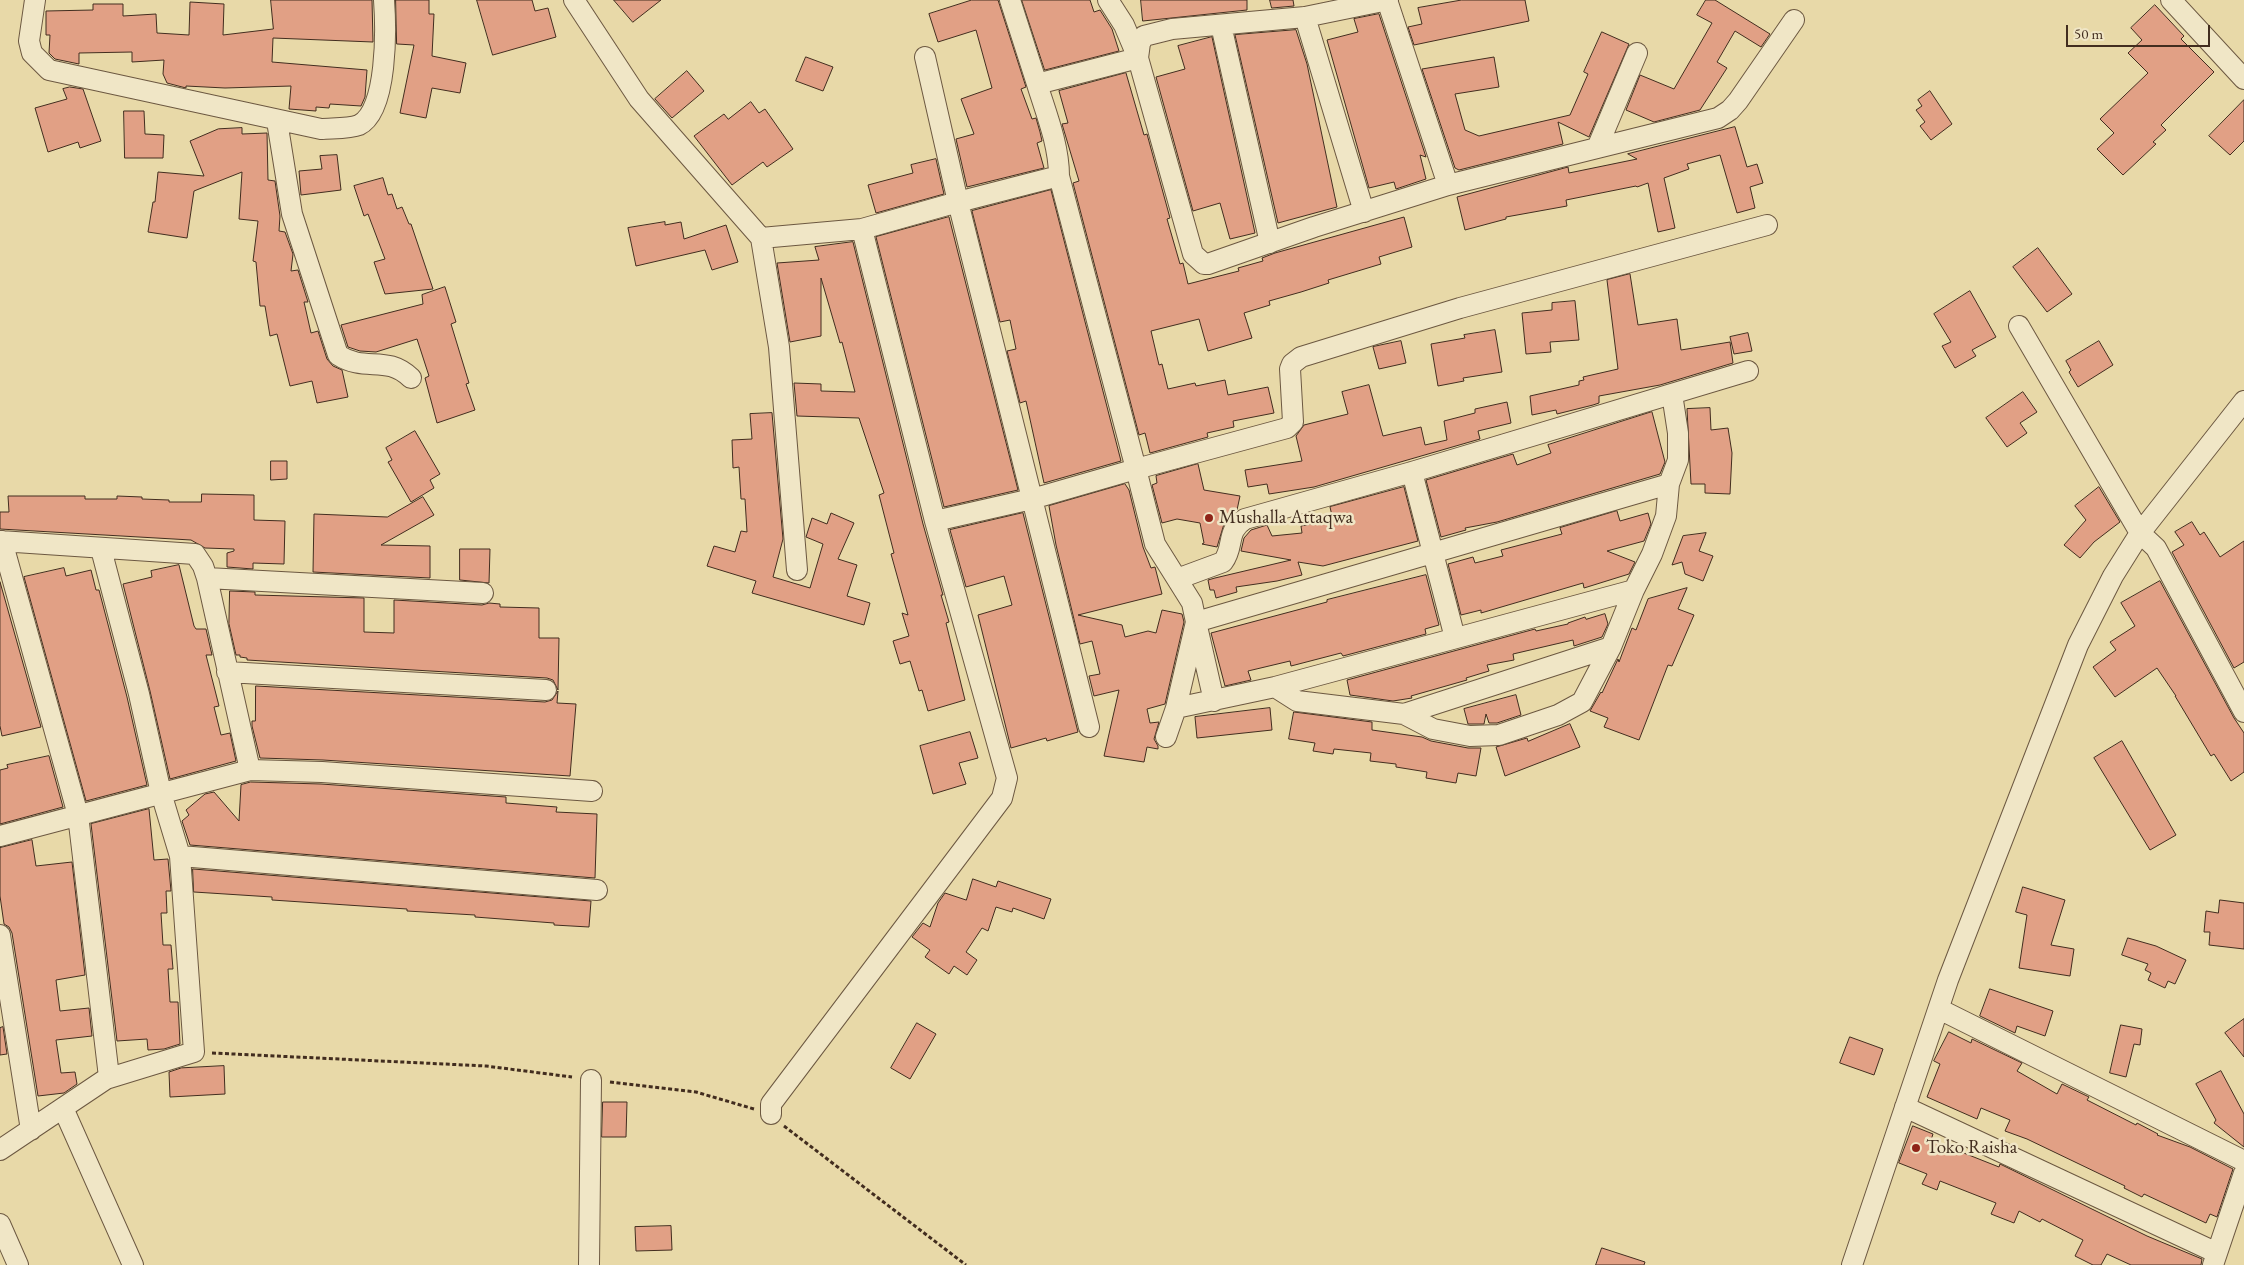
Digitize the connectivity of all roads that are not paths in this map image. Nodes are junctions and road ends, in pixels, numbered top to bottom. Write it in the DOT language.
graph roads {
  1 [pos="35,0"];
  2 [pos="384,0"];
  3 [pos="574,0"];
  4 [pos="1010,0"];
  5 [pos="1108,0"];
  6 [pos="1387,0"];
  7 [pos="2171,0"];
  8 [pos="1305,17"];
  9 [pos="1794,20"];
  10 [pos="1221,25"];
  11 [pos="1637,53"];
  12 [pos="925,56"];
  13 [pos="1138,58"];
  14 [pos="2244,79"];
  15 [pos="1037,84"];
  16 [pos="277,121"];
  17 [pos="1597,148"];
  18 [pos="1059,176"];
  19 [pos="1448,185"];
  20 [pos="958,202"];
  21 [pos="1364,212"];
  22 [pos="1767,225"];
  23 [pos="862,229"];
  24 [pos="761,238"];
  25 [pos="1270,243"];
  26 [pos="2019,326"];
  27 [pos="1748,371"];
  28 [pos="411,378"];
  29 [pos="1672,394"];
  30 [pos="2244,401"];
  31 [pos="1136,469"];
  32 [pos="1412,472"];
  33 [pos="1669,484"];
  34 [pos="1032,499"];
  35 [pos="935,521"];
  36 [pos="2140,532"];
  37 [pos="1,541"];
  38 [pos="101,549"];
  39 [pos="1432,553"];
  40 [pos="797,570"];
  41 [pos="207,578"];
  42 [pos="1177,579"];
  43 [pos="1634,590"];
  44 [pos="483,593"];
  45 [pos="1196,622"];
  46 [pos="1455,638"];
  47 [pos="1611,647"];
  48 [pos="227,672"];
  49 [pos="1276,686"];
  50 [pos="546,690"];
  51 [pos="1214,701"];
  52 [pos="1176,708"];
  53 [pos="2244,712"];
  54 [pos="1404,714"];
  55 [pos="1089,727"];
  56 [pos="1166,737"];
  57 [pos="250,770"];
  58 [pos="592,790"];
  59 [pos="161,793"];
  60 [pos="78,815"];
  61 [pos="0,836"];
  62 [pos="180,856"];
  63 [pos="597,890"];
  64 [pos="0,935"];
  65 [pos="1939,1009"];
  66 [pos="109,1077"];
  67 [pos="591,1080"];
  68 [pos="1905,1106"];
  69 [pos="63,1108"];
  70 [pos="771,1114"];
  71 [pos="31,1130"];
  72 [pos="0,1150"];
  73 [pos="2244,1161"];
  74 [pos="2244,1173"];
  75 [pos="0,1224"];
  76 [pos="2215,1259"];
  77 [pos="18,1265"];
  78 [pos="134,1265"];
  79 [pos="589,1265"];
  80 [pos="1852,1265"];
  1 -- 16 [label="street"];
  2 -- 16 [label="street"];
  3 -- 24 [label="street"];
  4 -- 15 [label="street"];
  5 -- 13 [label="street"];
  6 -- 8 [label="street"];
  6 -- 19 [label="street"];
  7 -- 14 [label="street"];
  8 -- 10 [label="street"];
  8 -- 21 [label="street"];
  9 -- 17 [label="street"];
  10 -- 13 [label="street"];
  10 -- 25 [label="street"];
  11 -- 17 [label="street"];
  12 -- 20 [label="street"];
  13 -- 15 [label="street"];
  13 -- 25 [label="street"];
  15 -- 18 [label="street"];
  16 -- 28 [label="street"];
  17 -- 19 [label="street"];
  18 -- 20 [label="street"];
  18 -- 31 [label="street"];
  19 -- 21 [label="street"];
  20 -- 23 [label="street"];
  20 -- 34 [label="street"];
  21 -- 25 [label="street"];
  22 -- 31 [label="street"];
  23 -- 24 [label="street"];
  23 -- 35 [label="street"];
  24 -- 40 [label="street"];
  26 -- 36 [label="street"];
  27 -- 29 [label="street"];
  29 -- 32 [label="street"];
  29 -- 33 [label="street"];
  30 -- 36 [label="street"];
  31 -- 34 [label="street"];
  31 -- 42 [label="street"];
  32 -- 39 [label="street"];
  32 -- 42 [label="street"];
  33 -- 39 [label="street"];
  33 -- 43 [label="street"];
  34 -- 35 [label="street"];
  34 -- 55 [label="street"];
  35 -- 70 [label="street"];
  36 -- 53 [label="street"];
  36 -- 65 [label="street"];
  37 -- 38 [label="street"];
  37 -- 60 [label="street"];
  38 -- 41 [label="street"];
  38 -- 59 [label="street"];
  39 -- 45 [label="street"];
  39 -- 46 [label="street"];
  41 -- 44 [label="street"];
  41 -- 48 [label="street"];
  42 -- 45 [label="street"];
  43 -- 46 [label="street"];
  43 -- 47 [label="street"];
  45 -- 51 [label="street"];
  45 -- 52 [label="street"];
  46 -- 49 [label="street"];
  47 -- 54 [label="street"];
  47 -- 54 [label="street"];
  48 -- 50 [label="street"];
  48 -- 57 [label="street"];
  49 -- 51 [label="street"];
  49 -- 54 [label="street"];
  51 -- 52 [label="street"];
  52 -- 56 [label="street"];
  57 -- 58 [label="street"];
  57 -- 59 [label="street"];
  59 -- 60 [label="street"];
  59 -- 62 [label="street"];
  60 -- 61 [label="street"];
  60 -- 66 [label="street"];
  62 -- 63 [label="street"];
  62 -- 66 [label="street"];
  64 -- 71 [label="street"];
  65 -- 68 [label="street"];
  65 -- 73 [label="street"];
  66 -- 69 [label="street"];
  67 -- 79 [label="street"];
  68 -- 76 [label="street"];
  68 -- 80 [label="street"];
  69 -- 71 [label="street"];
  69 -- 78 [label="street"];
  71 -- 72 [label="street"];
  74 -- 76 [label="street"];
  75 -- 77 [label="street"];
}
